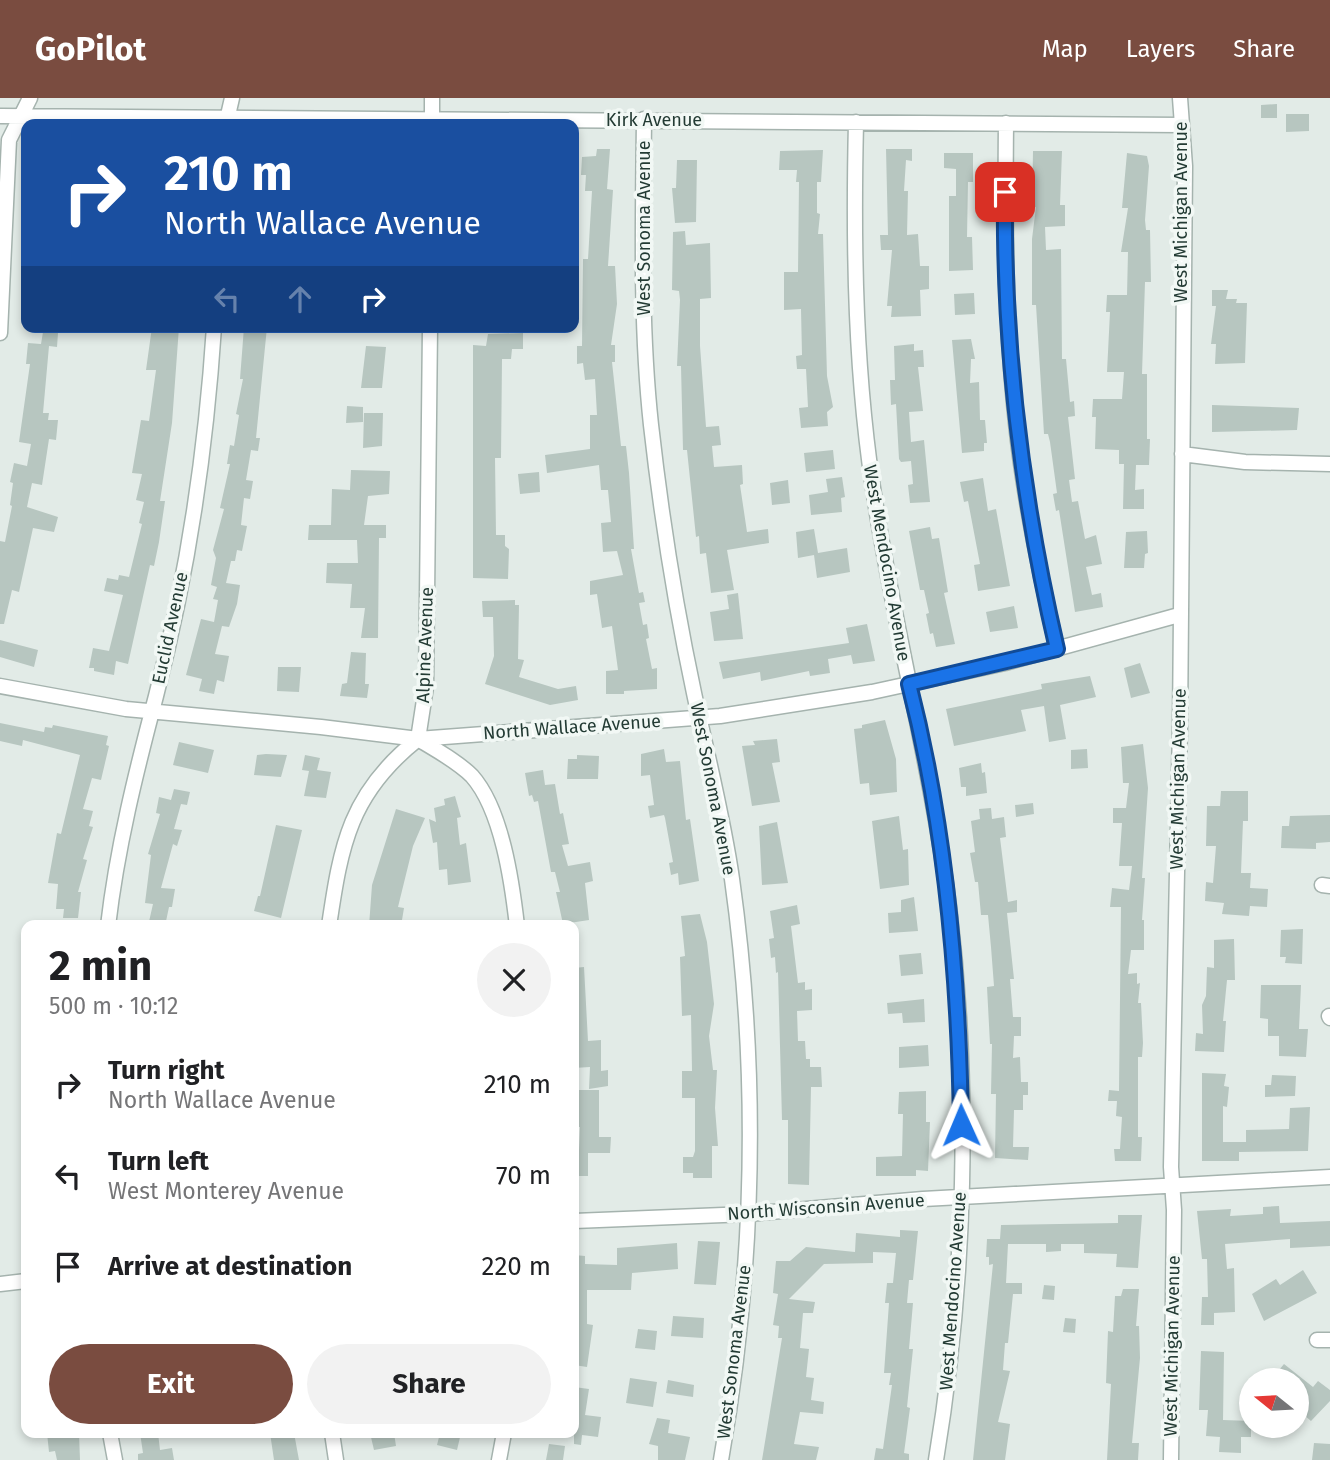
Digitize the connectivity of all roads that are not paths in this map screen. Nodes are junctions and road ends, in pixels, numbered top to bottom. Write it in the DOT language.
graph roads {
  1 [pos="30,98"];
  2 [pos="232,98"];
  3 [pos="432,98"];
  4 [pos="1180,98"];
  5 [pos="0,116"];
  6 [pos="20,116"];
  7 [pos="144,119"];
  8 [pos="227,119"];
  9 [pos="432,119"];
  10 [pos="644,119"];
  11 [pos="579,120"];
  12 [pos="856,122"];
  13 [pos="1006,123"];
  14 [pos="1181,125"];
  15 [pos="0,332"];
  16 [pos="214,333"];
  17 [pos="430,333"];
  18 [pos="1182,454"];
  19 [pos="1330,464"];
  20 [pos="1180,615"];
  21 [pos="1057,649"];
  22 [pos="909,684"];
  23 [pos="0,686"];
  24 [pos="151,711"];
  25 [pos="700,718"];
  26 [pos="418,739"];
  27 [pos="109,920"];
  28 [pos="330,920"];
  29 [pos="516,920"];
  30 [pos="1330,1177"];
  31 [pos="1172,1186"];
  32 [pos="960,1199"];
  33 [pos="748,1214"];
  34 [pos="579,1221"];
  35 [pos="21,1282"];
  36 [pos="0,1284"];
  37 [pos="111,1438"];
  38 [pos="333,1438"];
  39 [pos="503,1438"];
  40 [pos="115,1460"];
  41 [pos="336,1460"];
  42 [pos="499,1460"];
  43 [pos="721,1460"];
  44 [pos="936,1460"];
  45 [pos="1171,1460"];
  1 -- 6 [label="street"];
  2 -- 8 [label="street"];
  3 -- 9 [label="street"];
  4 -- 14 [label="street, West Michigan Avenue"];
  5 -- 6 [label="street, Kirk Avenue"];
  6 -- 7 [label="street, Kirk Avenue"];
  6 -- 15 [label="street"];
  10 -- 11 [label="street, Kirk Avenue"];
  10 -- 12 [label="street, Kirk Avenue"];
  10 -- 25 [label="street, West Sonoma Avenue"];
  12 -- 13 [label="street, Kirk Avenue"];
  12 -- 22 [label="street, West Mendocino Avenue"];
  13 -- 14 [label="street, Kirk Avenue"];
  13 -- 21 [label="street"];
  14 -- 18 [label="street, West Michigan Avenue"];
  16 -- 24 [label="street, Euclid Avenue"];
  17 -- 26 [label="street, Alpine Avenue"];
  18 -- 19 [label="street"];
  18 -- 20 [label="street, West Michigan Avenue"];
  20 -- 21 [label="street, North Wallace Avenue"];
  20 -- 31 [label="street, West Michigan Avenue"];
  21 -- 22 [label="street, North Wallace Avenue"];
  22 -- 25 [label="street, North Wallace Avenue"];
  22 -- 32 [label="street, West Mendocino Avenue"];
  23 -- 24 [label="street, North Wallace Avenue"];
  24 -- 26 [label="street, North Wallace Avenue"];
  24 -- 27 [label="street, Euclid Avenue"];
  25 -- 26 [label="street, North Wallace Avenue"];
  25 -- 33 [label="street, West Sonoma Avenue"];
  26 -- 28 [label="street"];
  26 -- 29 [label="street"];
  30 -- 31 [label="street, North Wisconsin Avenue"];
  31 -- 32 [label="street, North Wisconsin Avenue"];
  31 -- 45 [label="street, West Michigan Avenue"];
  32 -- 33 [label="street, North Wisconsin Avenue"];
  32 -- 44 [label="street, West Mendocino Avenue"];
  33 -- 34 [label="street, North Wisconsin Avenue"];
  33 -- 43 [label="street, West Sonoma Avenue"];
  35 -- 36 [label="street"];
  37 -- 40 [label="street"];
  38 -- 41 [label="street"];
  39 -- 42 [label="street"];
}
